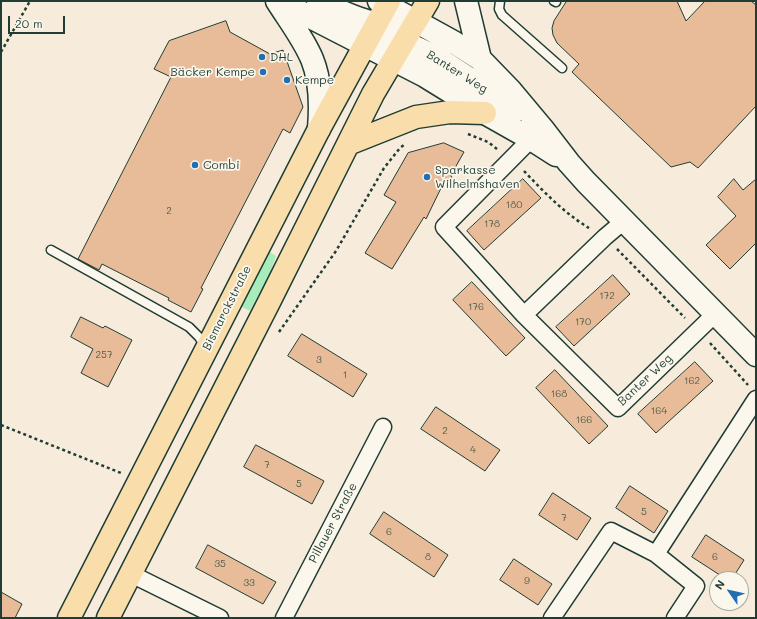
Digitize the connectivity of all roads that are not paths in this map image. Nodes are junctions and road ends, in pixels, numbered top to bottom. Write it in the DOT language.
graph roads {
  1 [pos="278,1"];
  2 [pos="318,1"];
  3 [pos="428,1"];
  4 [pos="466,1"];
  5 [pos="500,1"];
  6 [pos="383,8"];
  7 [pos="415,21"];
  8 [pos="365,44"];
  9 [pos="398,50"];
  10 [pos="480,59"];
  11 [pos="562,68"];
  12 [pos="485,113"];
  13 [pos="319,129"];
  14 [pos="537,133"];
  15 [pos="348,144"];
  16 [pos="624,221"];
  17 [pos="51,250"];
  18 [pos="716,313"];
  19 [pos="524,315"];
  20 [pos="753,345"];
  21 [pos="206,349"];
  22 [pos="754,394"];
  23 [pos="383,427"];
  24 [pos="656,554"];
  25 [pos="131,574"];
  26 [pos="69,618"];
  27 [pos="108,618"];
  28 [pos="220,618"];
  29 [pos="284,618"];
  30 [pos="552,618"];
  31 [pos="675,618"];
  1 -- 8 [label="main road"];
  1 -- 13 [label="main road"];
  2 -- 6 [label="main road, Banter Weg"];
  3 -- 7 [label="main road"];
  4 -- 10 [label="main road"];
  5 -- 11 [label="lane"];
  6 -- 7 [label="main road, Banter Weg"];
  6 -- 8 [label="main road, Bismarckstraße"];
  7 -- 9 [label="main road"];
  7 -- 10 [label="main road, Banter Weg"];
  8 -- 9 [label="main road"];
  8 -- 13 [label="main road, Bismarckstraße"];
  9 -- 12 [label="main road, Banter Weg"];
  9 -- 14 [label="main road, Banter Weg"];
  9 -- 15 [label="main road"];
  10 -- 14 [label="main road, Banter Weg"];
  12 -- 14 [label="main road, Banter Weg"];
  12 -- 15 [label="main road"];
  13 -- 21 [label="main road, Bismarckstraße"];
  14 -- 16 [label="main road, Banter Weg"];
  14 -- 19 [label="street, Banter Weg"];
  15 -- 25 [label="main road"];
  16 -- 18 [label="main road, Banter Weg"];
  16 -- 19 [label="street"];
  17 -- 21 [label="lane"];
  18 -- 19 [label="street, Banter Weg"];
  18 -- 20 [label="main road, Banter Weg"];
  21 -- 26 [label="main road, Bismarckstraße"];
  22 -- 24 [label="street"];
  23 -- 29 [label="street, Pillauer Straße"];
  24 -- 30 [label="street"];
  24 -- 31 [label="street"];
  25 -- 27 [label="main road"];
  25 -- 28 [label="street"];
}
